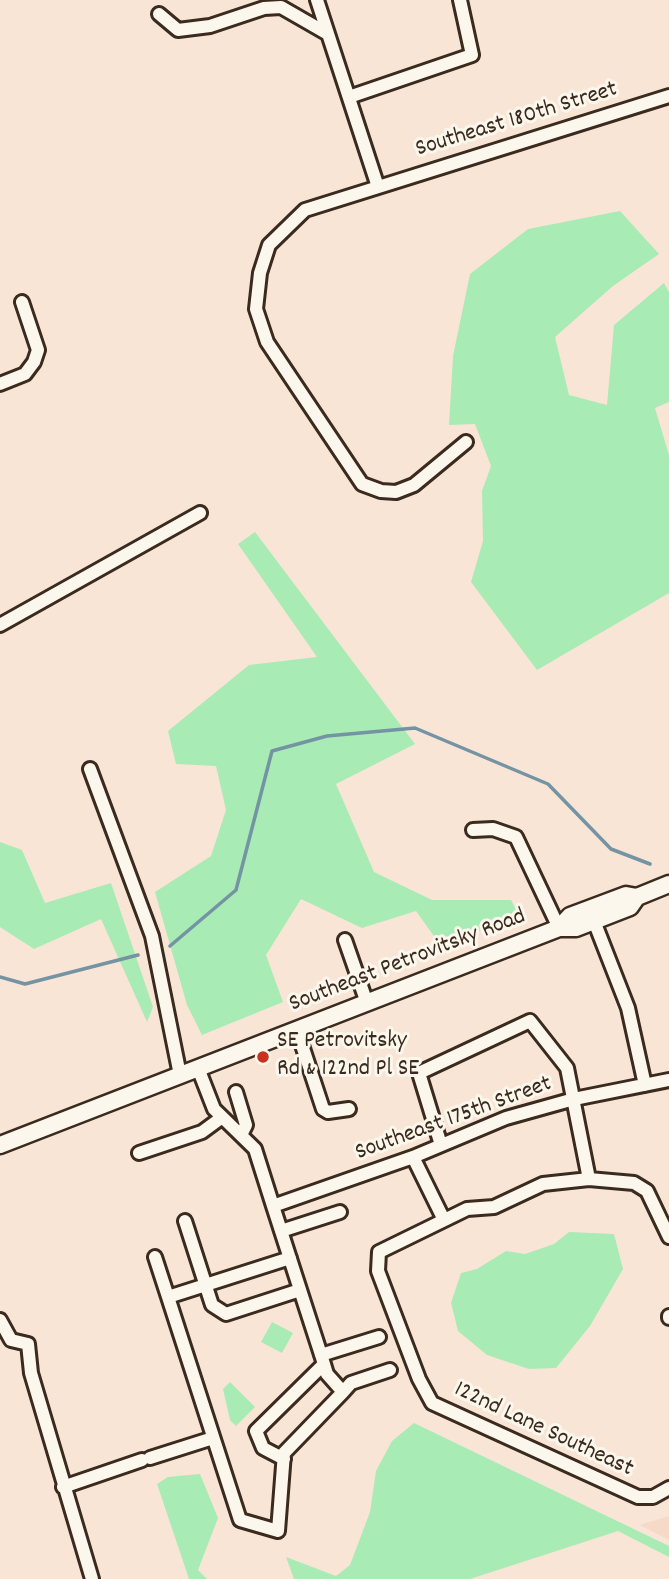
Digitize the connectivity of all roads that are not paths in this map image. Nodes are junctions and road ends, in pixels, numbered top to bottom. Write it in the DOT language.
graph roads {
  1 [pos="317,0"];
  2 [pos="460,0"];
  3 [pos="159,15"];
  4 [pos="328,34"];
  5 [pos="349,96"];
  6 [pos="669,96"];
  7 [pos="378,187"];
  8 [pos="22,302"];
  9 [pos="0,384"];
  10 [pos="466,442"];
  11 [pos="200,513"];
  12 [pos="0,625"];
  13 [pos="90,769"];
  14 [pos="473,830"];
  15 [pos="669,884"];
  16 [pos="637,897"];
  17 [pos="594,921"];
  18 [pos="559,928"];
  19 [pos="345,940"];
  20 [pos="367,1003"];
  21 [pos="296,1030"];
  22 [pos="198,1068"];
  23 [pos="180,1075"];
  24 [pos="669,1080"];
  25 [pos="645,1086"];
  26 [pos="236,1092"];
  27 [pos="574,1100"];
  28 [pos="349,1108"];
  29 [pos="220,1118"];
  30 [pos="241,1135"];
  31 [pos="0,1145"];
  32 [pos="441,1145"];
  33 [pos="139,1153"];
  34 [pos="413,1157"];
  35 [pos="589,1179"];
  36 [pos="273,1206"];
  37 [pos="340,1212"];
  38 [pos="444,1220"];
  39 [pos="185,1221"];
  40 [pos="281,1231"];
  41 [pos="669,1237"];
  42 [pos="155,1257"];
  43 [pos="290,1258"];
  44 [pos="205,1285"];
  45 [pos="300,1290"];
  46 [pos="168,1297"];
  47 [pos="0,1320"];
  48 [pos="379,1337"];
  49 [pos="323,1360"];
  50 [pos="390,1370"];
  51 [pos="343,1392"];
  52 [pos="213,1438"];
  53 [pos="284,1459"];
  54 [pos="64,1487"];
  55 [pos="669,1488"];
  56 [pos="92,1579"];
  1 -- 4 [label="street"];
  2 -- 5 [label="street"];
  3 -- 4 [label="street"];
  4 -- 5 [label="street"];
  5 -- 7 [label="street"];
  6 -- 7 [label="street, Southeast 180th Street"];
  7 -- 10 [label="street, Southeast 180th Street"];
  8 -- 9 [label="street"];
  11 -- 12 [label="street"];
  13 -- 23 [label="street"];
  14 -- 18 [label="street"];
  15 -- 16 [label="main road, Southeast Petrovitsky Road"];
  16 -- 17 [label="main road, Southeast Petrovitsky Road"];
  16 -- 18 [label="main road, Southeast Petrovitsky Road"];
  17 -- 18 [label="main road, Southeast Petrovitsky Road"];
  17 -- 25 [label="street"];
  18 -- 20 [label="main road, Southeast Petrovitsky Road"];
  19 -- 20 [label="street"];
  20 -- 21 [label="main road, Southeast Petrovitsky Road"];
  21 -- 22 [label="main road, Southeast Petrovitsky Road"];
  21 -- 28 [label="street"];
  22 -- 23 [label="main road, Southeast Petrovitsky Road"];
  22 -- 29 [label="street"];
  23 -- 31 [label="main road, Southeast Petrovitsky Road"];
  24 -- 25 [label="street, Southeast 175th Street"];
  25 -- 27 [label="street, Southeast 175th Street"];
  26 -- 30 [label="street"];
  27 -- 32 [label="street, Southeast 175th Street"];
  27 -- 32 [label="street"];
  27 -- 35 [label="street"];
  29 -- 30 [label="street"];
  29 -- 33 [label="street"];
  30 -- 36 [label="street"];
  32 -- 34 [label="street, Southeast 175th Street"];
  34 -- 36 [label="street, Southeast 175th Street"];
  34 -- 38 [label="street"];
  35 -- 38 [label="street"];
  35 -- 41 [label="street"];
  36 -- 40 [label="street"];
  37 -- 40 [label="street"];
  38 -- 55 [label="street, 122nd Lane Southeast"];
  39 -- 44 [label="street"];
  40 -- 43 [label="street"];
  42 -- 46 [label="street"];
  43 -- 44 [label="street"];
  43 -- 45 [label="street"];
  44 -- 45 [label="street"];
  44 -- 46 [label="street"];
  45 -- 49 [label="street"];
  46 -- 52 [label="street"];
  47 -- 54 [label="street"];
  48 -- 49 [label="street"];
  49 -- 51 [label="street"];
  49 -- 53 [label="street"];
  50 -- 51 [label="street"];
  51 -- 53 [label="street"];
  52 -- 53 [label="street"];
  52 -- 54 [label="street"];
  54 -- 56 [label="street"];
}
